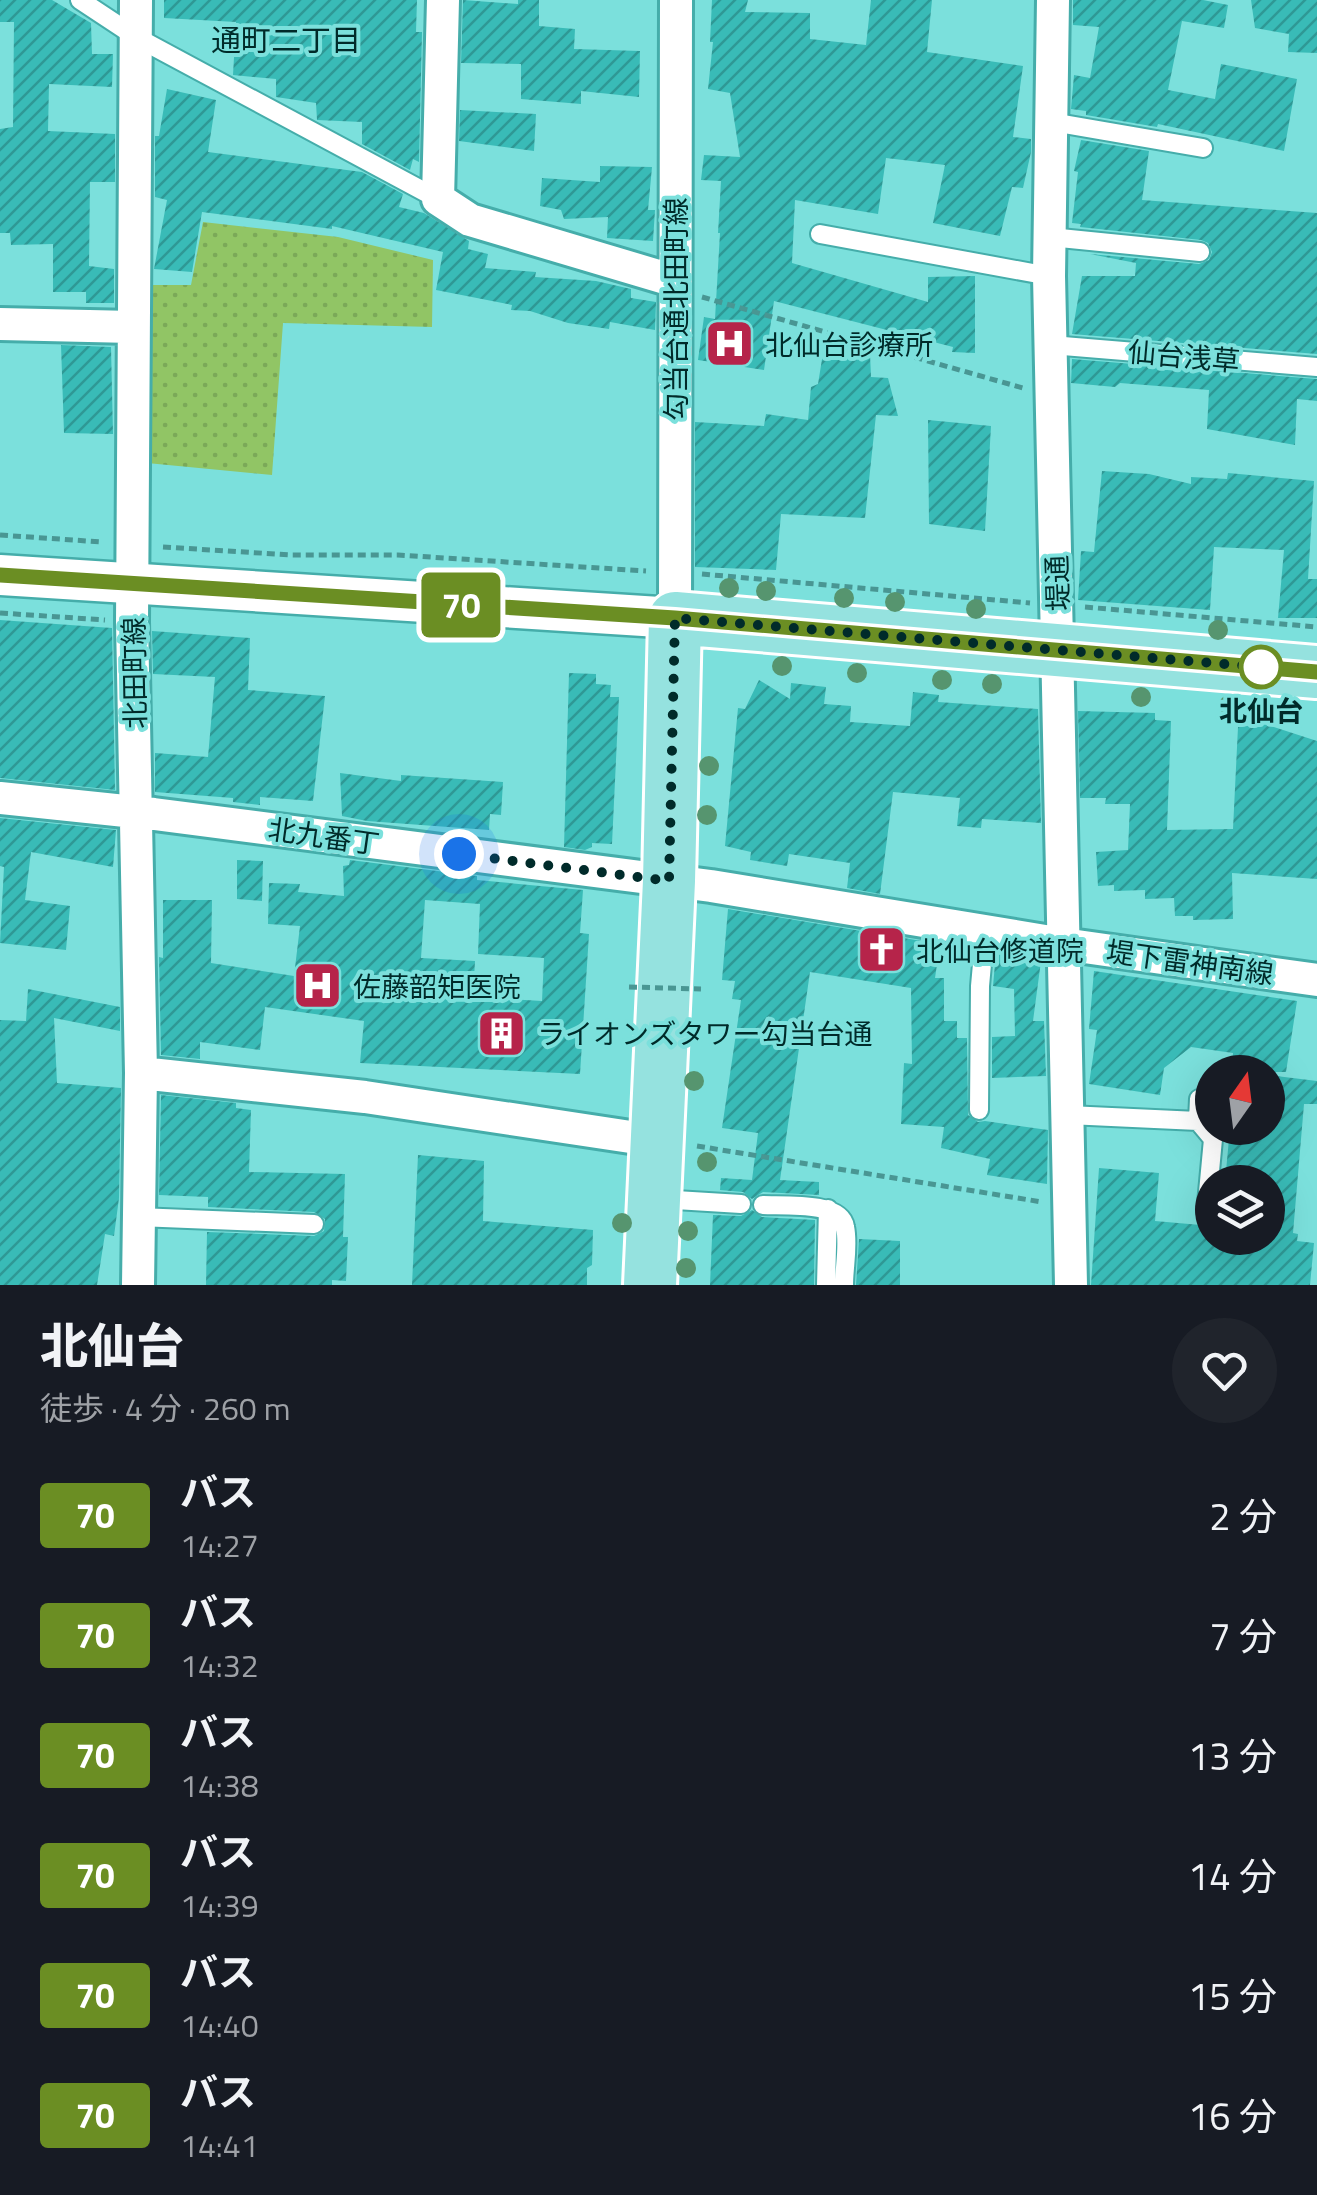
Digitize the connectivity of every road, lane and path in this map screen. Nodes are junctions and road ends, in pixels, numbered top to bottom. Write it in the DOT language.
graph roads {
  1 [pos="80,0"];
  2 [pos="136,0"];
  3 [pos="444,0"];
  4 [pos="676,0"];
  5 [pos="1054,0"];
  6 [pos="136,37"];
  7 [pos="1052,122"];
  8 [pos="1203,148"];
  9 [pos="438,199"];
  10 [pos="820,234"];
  11 [pos="1050,237"];
  12 [pos="1200,252"];
  13 [pos="1049,276"];
  14 [pos="675,285"];
  15 [pos="0,324"];
  16 [pos="133,327"];
  17 [pos="1051,345"];
  18 [pos="1317,367"];
  19 [pos="1052,396"];
  20 [pos="0,535"];
  21 [pos="112,543"];
  22 [pos="155,546"];
  23 [pos="0,575"];
  24 [pos="133,584"];
  25 [pos="675,587"];
  26 [pos="0,613"];
  27 [pos="108,620"];
  28 [pos="1058,620"];
  29 [pos="1317,627"];
  30 [pos="1317,672"];
  31 [pos="0,798"];
  32 [pos="136,812"];
  33 [pos="669,881"];
  34 [pos="986,931"];
  35 [pos="1063,944"];
  36 [pos="1317,980"];
  37 [pos="629,987"];
  38 [pos="702,989"];
  39 [pos="141,1073"];
  40 [pos="979,1110"];
  41 [pos="1068,1115"];
  42 [pos="1195,1121"];
  43 [pos="676,1143"];
  44 [pos="654,1199"];
  45 [pos="741,1204"];
  46 [pos="763,1205"];
  47 [pos="1069,1207"];
  48 [pos="828,1209"];
  49 [pos="138,1217"];
  50 [pos="314,1224"];
  51 [pos="138,1285"];
  52 [pos="650,1285"];
  53 [pos="826,1285"];
  54 [pos="844,1285"];
  55 [pos="1071,1285"];
  1 -- 6 [label="lane"];
  2 -- 6 [label="street, 北田町線"];
  3 -- 9 [label="street"];
  4 -- 14 [label="street, 勾当台通北田町線"];
  5 -- 7 [label="street, 堤通"];
  6 -- 9 [label="lane"];
  6 -- 16 [label="street, 北田町線"];
  7 -- 8 [label="lane"];
  7 -- 11 [label="street, 堤通"];
  9 -- 14 [label="street"];
  10 -- 13 [label="lane"];
  11 -- 12 [label="lane"];
  11 -- 13 [label="street, 堤通"];
  13 -- 17 [label="street, 堤通"];
  14 -- 19 [label="path"];
  14 -- 25 [label="street, 勾当台通北田町線"];
  15 -- 16 [label="street"];
  16 -- 24 [label="street, 北田町線"];
  17 -- 18 [label="lane, 仙台浅草"];
  17 -- 19 [label="street, 堤通"];
  19 -- 28 [label="street, 堤通"];
  20 -- 21 [label="path"];
  22 -- 25 [label="path"];
  23 -- 24 [label="street"];
  24 -- 25 [label="street"];
  24 -- 32 [label="street, 北田町線"];
  25 -- 28 [label="main road"];
  25 -- 28 [label="path"];
  25 -- 33 [label="main road"];
  26 -- 27 [label="path"];
  28 -- 29 [label="path"];
  28 -- 30 [label="main road"];
  28 -- 35 [label="street, 堤通"];
  31 -- 32 [label="street, 北九番丁"];
  32 -- 33 [label="street, 北九番丁"];
  32 -- 39 [label="street, 北田町線"];
  33 -- 34 [label="street, 北九番丁"];
  33 -- 43 [label="main road"];
  34 -- 35 [label="street, 北九番丁"];
  34 -- 40 [label="lane"];
  35 -- 36 [label="street, 堤下雷神南線"];
  35 -- 41 [label="street, 堤通"];
  37 -- 38 [label="path, bridge"];
  39 -- 43 [label="street"];
  39 -- 49 [label="street, 北田町線"];
  41 -- 42 [label="lane"];
  41 -- 47 [label="street, 堤通"];
  43 -- 44 [label="main road"];
  43 -- 47 [label="path"];
  44 -- 45 [label="lane"];
  44 -- 52 [label="main road"];
  46 -- 48 [label="lane"];
  47 -- 55 [label="street, 堤通"];
  48 -- 53 [label="lane"];
  48 -- 54 [label="lane"];
  49 -- 50 [label="lane"];
  49 -- 51 [label="street, 北田町線"];
}
